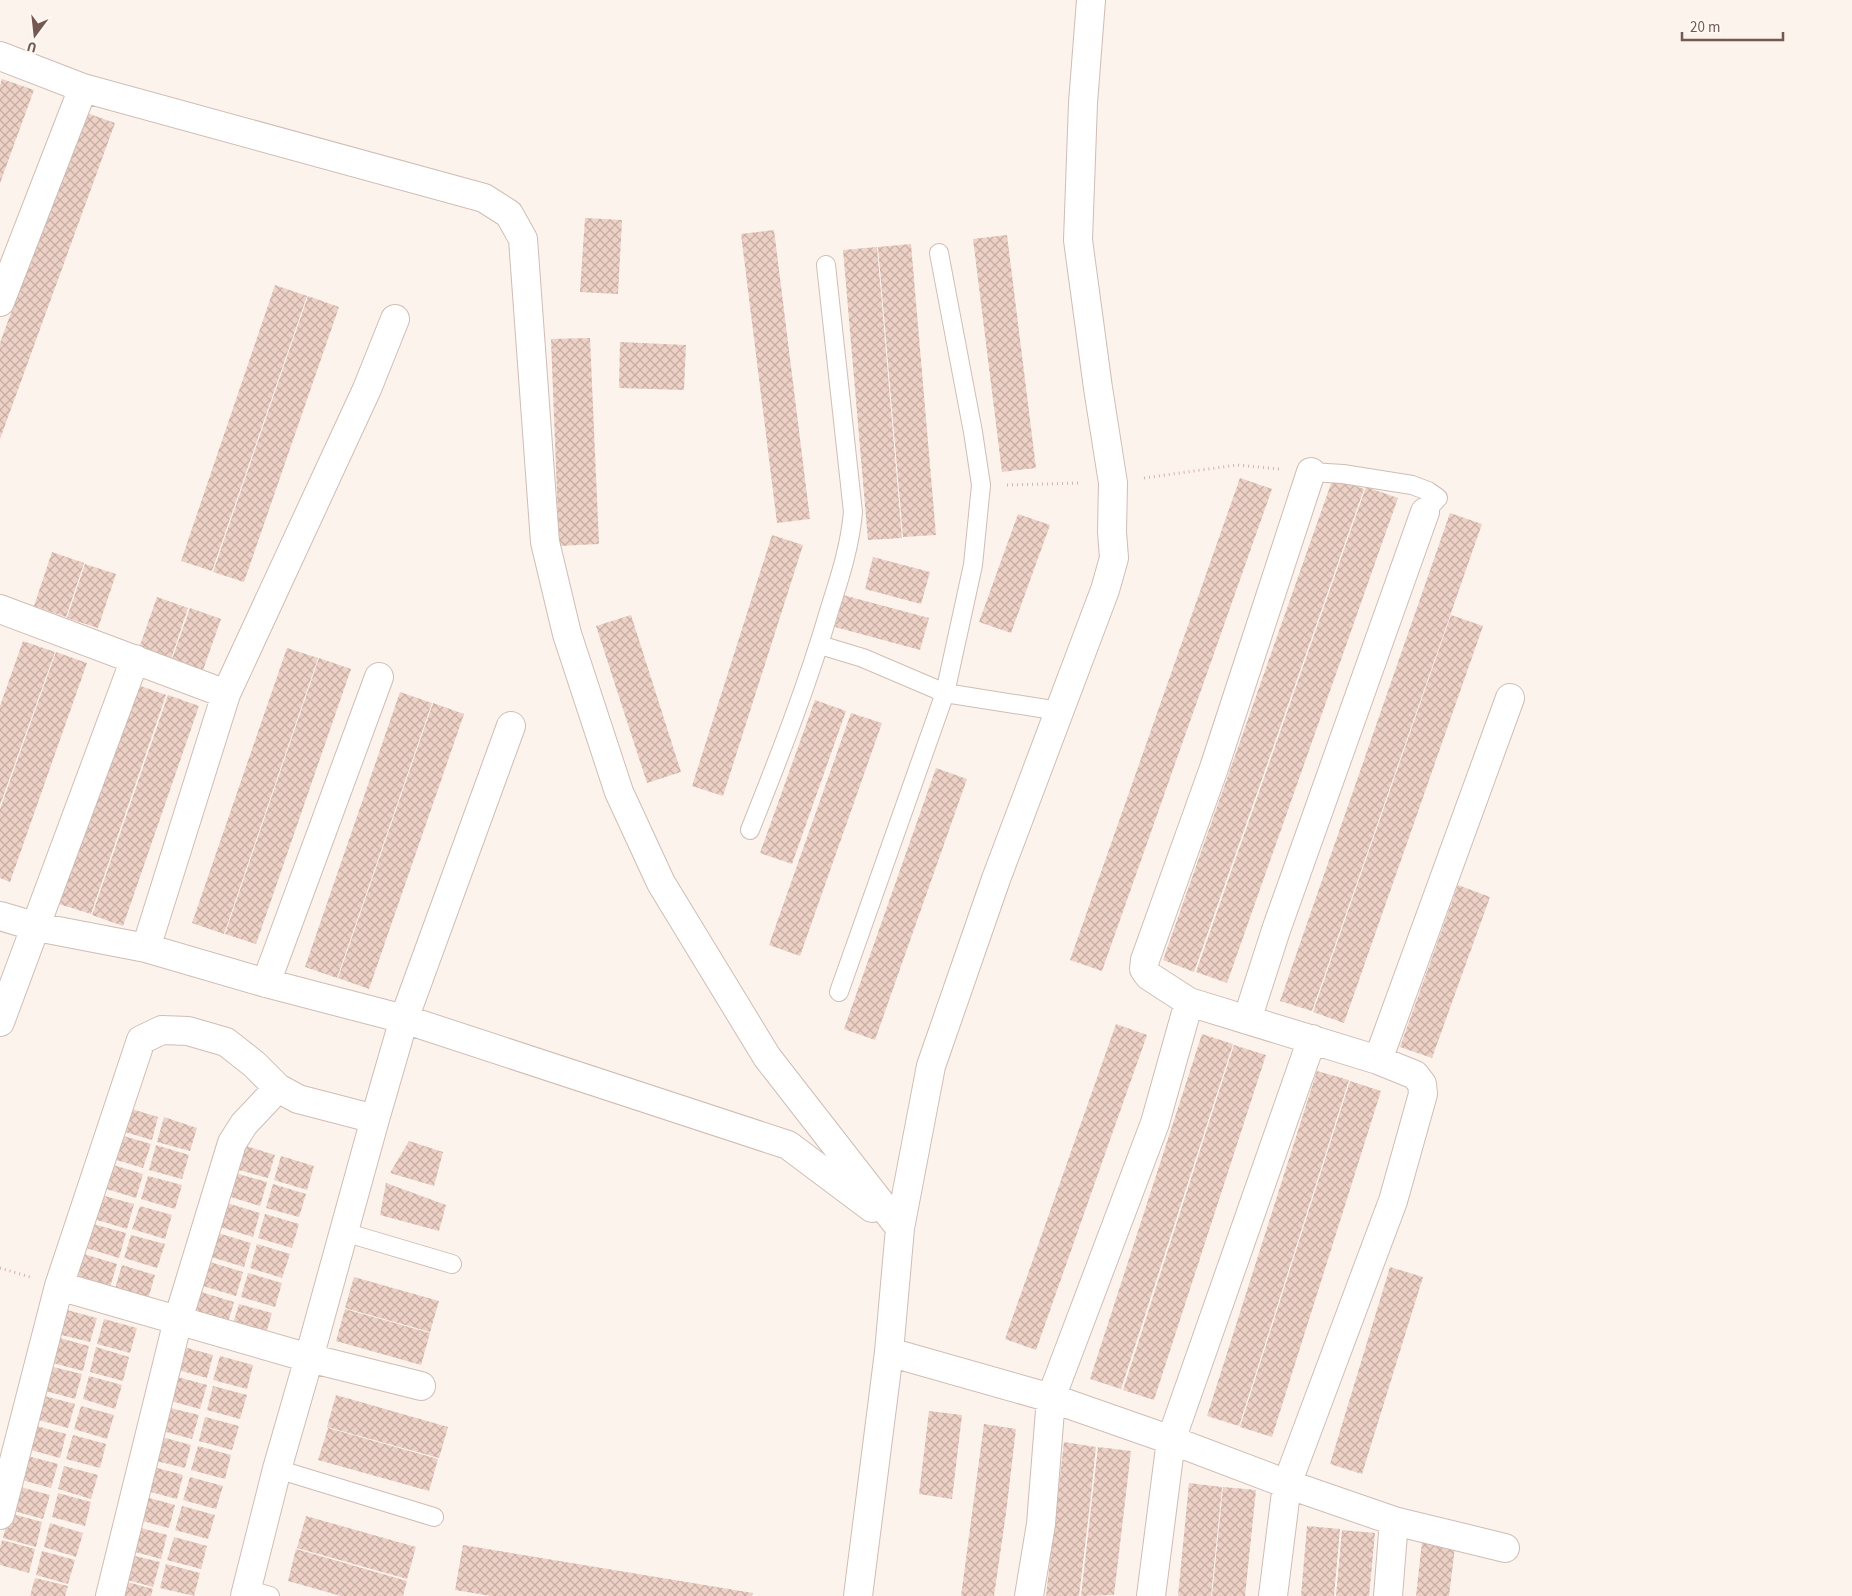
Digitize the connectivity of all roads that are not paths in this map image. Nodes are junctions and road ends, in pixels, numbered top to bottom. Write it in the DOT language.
graph roads {
  1 [pos="1091,0"];
  2 [pos="0,56"];
  3 [pos="83,88"];
  4 [pos="939,253"];
  5 [pos="826,264"];
  6 [pos="0,302"];
  7 [pos="395,319"];
  8 [pos="1310,472"];
  9 [pos="1424,512"];
  10 [pos="3,618"];
  11 [pos="820,645"];
  12 [pos="135,659"];
  13 [pos="379,677"];
  14 [pos="945,693"];
  15 [pos="226,694"];
  16 [pos="1510,698"];
  17 [pos="1059,711"];
  18 [pos="511,726"];
  19 [pos="750,830"];
  20 [pos="0,916"];
  21 [pos="36,926"];
  22 [pos="146,948"];
  23 [pos="266,983"];
  24 [pos="839,992"];
  25 [pos="1189,1002"];
  26 [pos="404,1019"];
  27 [pos="1247,1020"];
  28 [pos="0,1022"];
  29 [pos="1312,1039"];
  30 [pos="1378,1060"];
  31 [pos="278,1088"];
  32 [pos="375,1119"];
  33 [pos="900,1228"];
  34 [pos="344,1232"];
  35 [pos="452,1264"];
  36 [pos="59,1286"];
  37 [pos="178,1320"];
  38 [pos="889,1352"];
  39 [pos="309,1358"];
  40 [pos="421,1386"];
  41 [pos="1051,1398"];
  42 [pos="1171,1440"];
  43 [pos="277,1469"];
  44 [pos="1287,1484"];
  45 [pos="0,1516"];
  46 [pos="434,1517"];
  47 [pos="1394,1521"];
  48 [pos="1505,1548"];
  49 [pos="254,1594"];
  50 [pos="110,1596"];
  51 [pos="858,1596"];
  52 [pos="1029,1596"];
  53 [pos="1151,1596"];
  54 [pos="1273,1596"];
  55 [pos="1388,1596"];
  1 -- 17 [label="street"];
  2 -- 3 [label="street"];
  3 -- 6 [label="street"];
  3 -- 33 [label="street"];
  4 -- 14 [label="lane"];
  5 -- 11 [label="lane"];
  7 -- 15 [label="street"];
  8 -- 9 [label="lane"];
  8 -- 25 [label="street"];
  9 -- 27 [label="street"];
  10 -- 12 [label="street"];
  11 -- 14 [label="lane"];
  11 -- 19 [label="lane"];
  12 -- 15 [label="street"];
  12 -- 21 [label="street"];
  13 -- 23 [label="street"];
  14 -- 17 [label="lane"];
  14 -- 24 [label="lane"];
  15 -- 22 [label="street"];
  16 -- 30 [label="street"];
  17 -- 33 [label="street"];
  18 -- 26 [label="street"];
  20 -- 21 [label="street"];
  21 -- 22 [label="street"];
  21 -- 28 [label="street"];
  22 -- 23 [label="street"];
  23 -- 26 [label="street"];
  25 -- 27 [label="street"];
  25 -- 41 [label="street"];
  26 -- 32 [label="street"];
  26 -- 33 [label="street"];
  27 -- 29 [label="street"];
  29 -- 30 [label="street"];
  29 -- 42 [label="street"];
  30 -- 44 [label="street"];
  31 -- 32 [label="street"];
  31 -- 36 [label="street"];
  31 -- 37 [label="street"];
  32 -- 34 [label="street"];
  33 -- 38 [label="street"];
  34 -- 35 [label="lane"];
  34 -- 39 [label="street"];
  36 -- 37 [label="street"];
  36 -- 45 [label="street"];
  37 -- 39 [label="street"];
  37 -- 50 [label="street"];
  38 -- 41 [label="street"];
  38 -- 51 [label="street"];
  39 -- 40 [label="street"];
  39 -- 43 [label="street"];
  41 -- 42 [label="street"];
  41 -- 52 [label="street"];
  42 -- 44 [label="street"];
  42 -- 53 [label="street"];
  43 -- 46 [label="lane"];
  43 -- 49 [label="street"];
  44 -- 47 [label="street"];
  44 -- 54 [label="street"];
  47 -- 48 [label="street"];
  47 -- 55 [label="street"];
}
